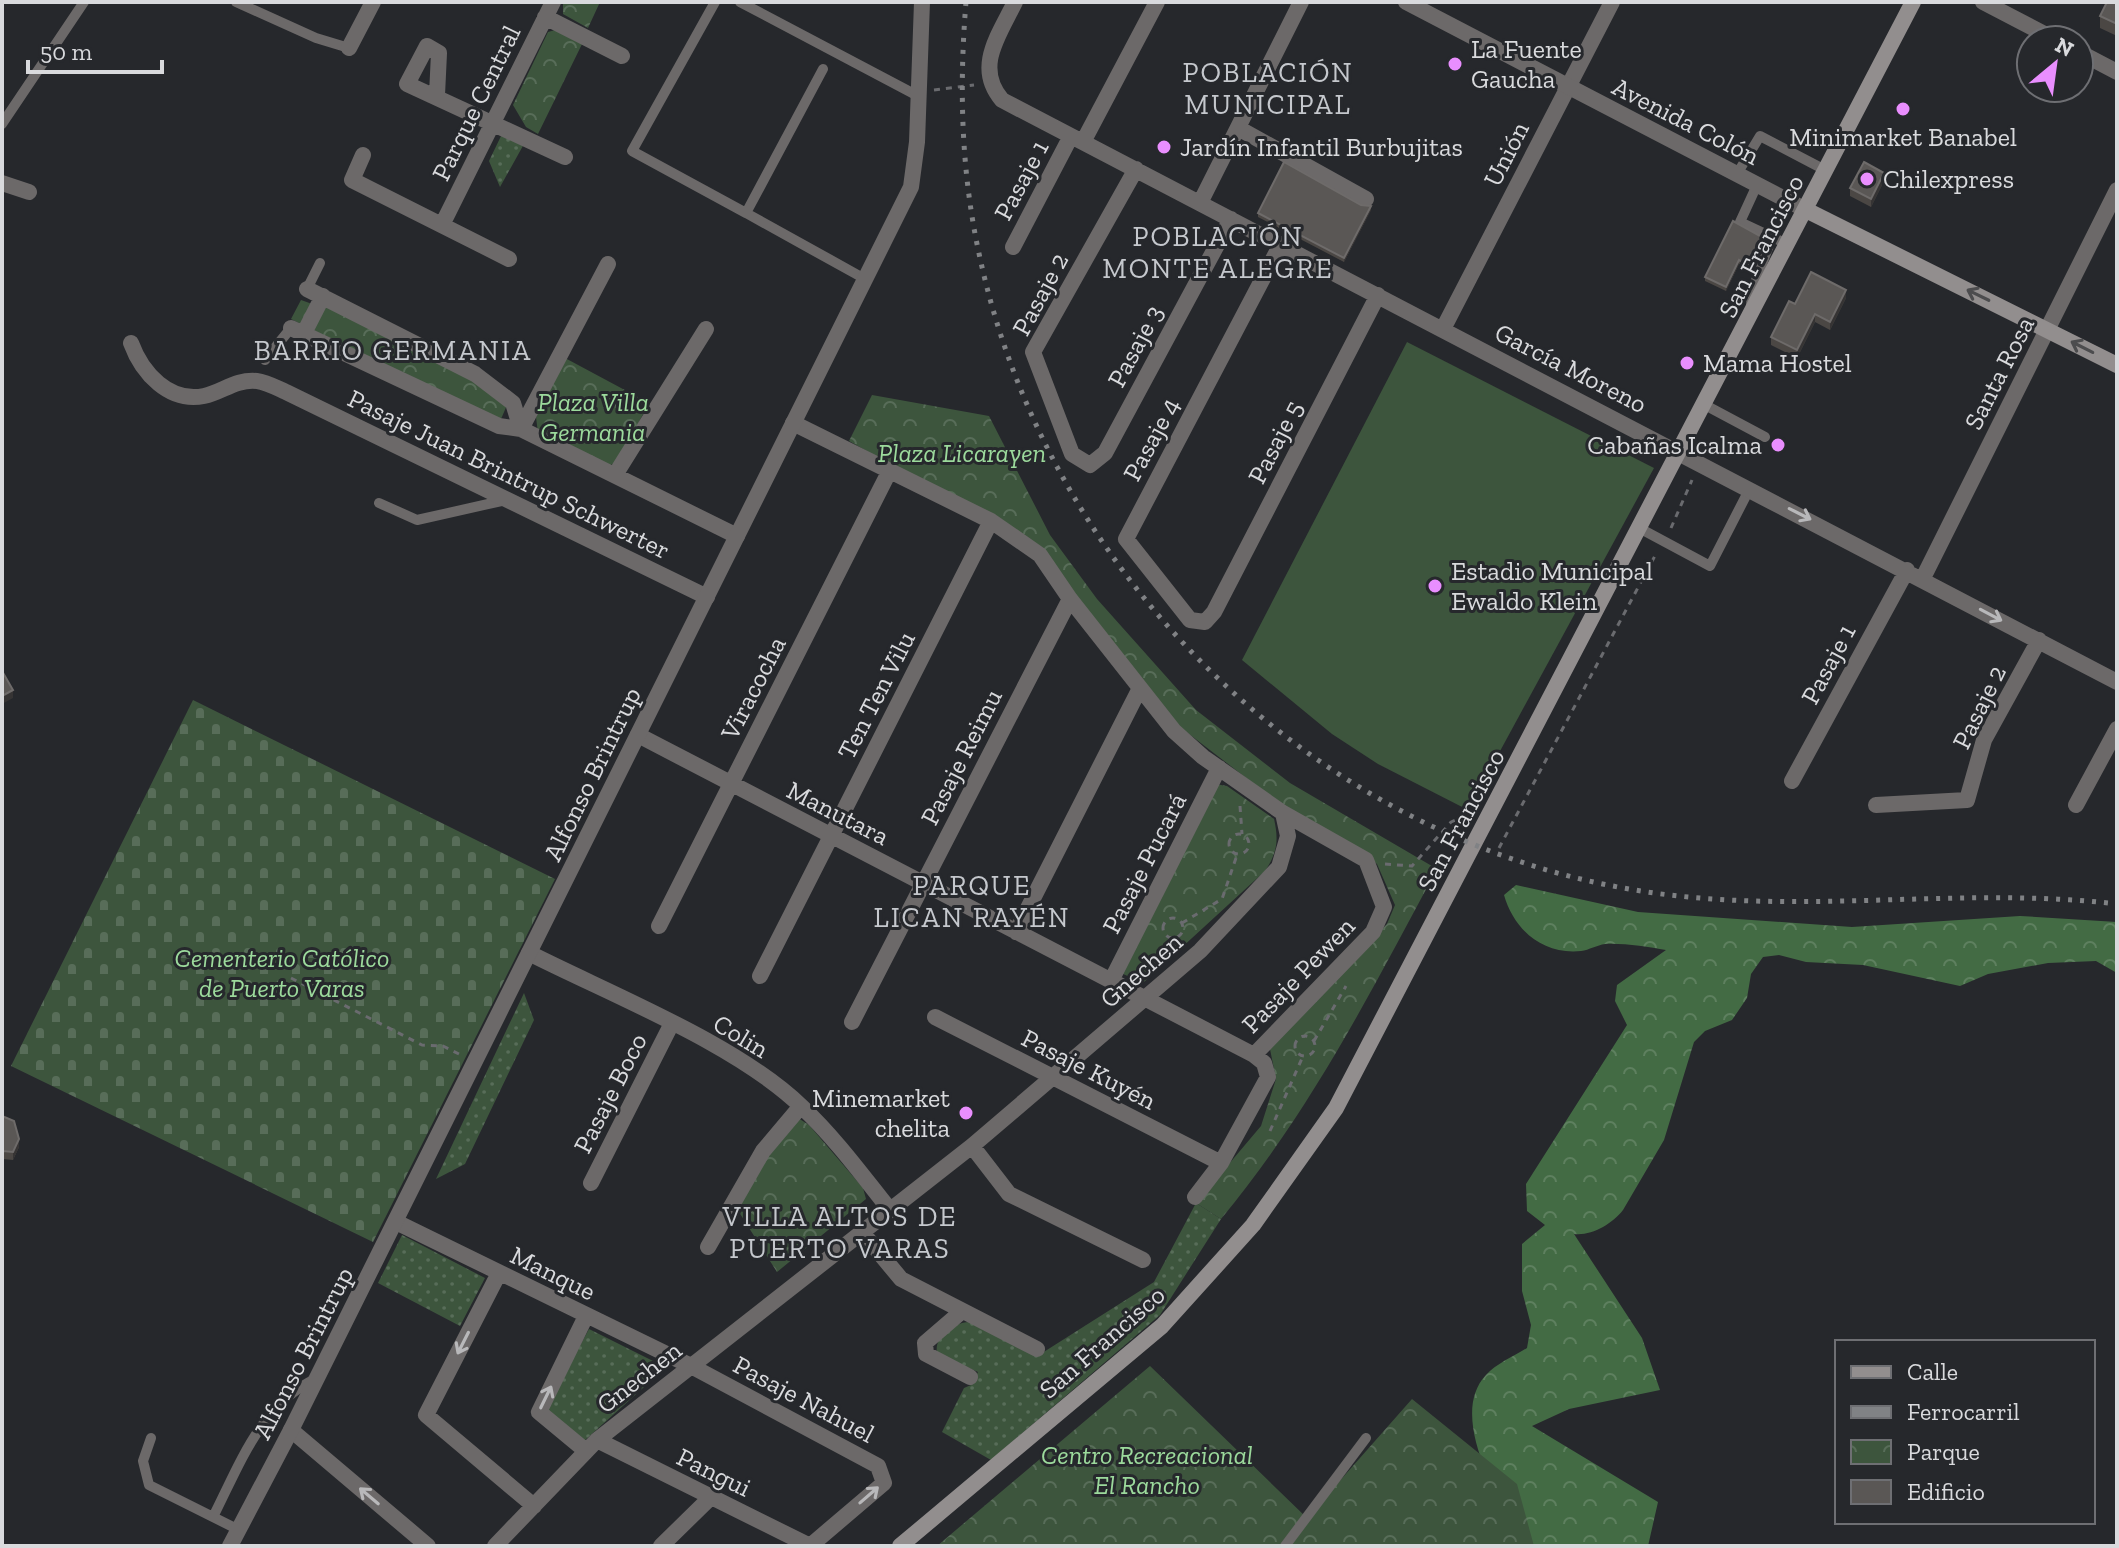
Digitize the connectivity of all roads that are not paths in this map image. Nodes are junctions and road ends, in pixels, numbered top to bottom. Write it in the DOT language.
graph roads {
  1 [pos="84,2"];
  2 [pos="236,2"];
  3 [pos="373,2"];
  4 [pos="715,2"];
  5 [pos="740,2"];
  6 [pos="922,2"];
  7 [pos="1015,2"];
  8 [pos="1157,2"];
  9 [pos="1301,2"];
  10 [pos="1406,2"];
  11 [pos="1612,2"];
  12 [pos="1913,2"];
  13 [pos="1983,2"];
  14 [pos="549,10"];
  15 [pos="2025,24"];
  16 [pos="349,48"];
  17 [pos="622,56"];
  18 [pos="2095,60"];
  19 [pos="823,69"];
  20 [pos="2117,72"];
  21 [pos="1568,86"];
  22 [pos="919,94"];
  23 [pos="437,95"];
  24 [pos="495,121"];
  25 [pos="2,124"];
  26 [pos="1238,128"];
  27 [pos="1077,139"];
  28 [pos="363,155"];
  29 [pos="565,157"];
  30 [pos="1136,169"];
  31 [pos="1827,171"];
  32 [pos="1737,174"];
  33 [pos="2,183"];
  34 [pos="1757,185"];
  35 [pos="2117,190"];
  36 [pos="29,192"];
  37 [pos="1366,199"];
  38 [pos="1200,203"];
  39 [pos="1806,210"];
  40 [pos="746,213"];
  41 [pos="1231,219"];
  42 [pos="442,225"];
  43 [pos="1771,240"];
  44 [pos="1281,244"];
  45 [pos="1789,245"];
  46 [pos="1013,247"];
  47 [pos="509,259"];
  48 [pos="320,263"];
  49 [pos="608,264"];
  50 [pos="865,279"];
  51 [pos="315,292"];
  52 [pos="1378,295"];
  53 [pos="1752,316"];
  54 [pos="706,329"];
  55 [pos="1443,329"];
  56 [pos="2048,329"];
  57 [pos="298,330"];
  58 [pos="131,343"];
  59 [pos="265,360"];
  60 [pos="2117,365"];
  61 [pos="1705,405"];
  62 [pos="793,423"];
  63 [pos="521,429"];
  64 [pos="1765,437"];
  65 [pos="1681,452"];
  66 [pos="1105,453"];
  67 [pos="889,472"];
  68 [pos="615,475"];
  69 [pos="1750,488"];
  70 [pos="507,499"];
  71 [pos="379,503"];
  72 [pos="991,521"];
  73 [pos="1641,529"];
  74 [pos="737,536"];
  75 [pos="1907,570"];
  76 [pos="1923,578"];
  77 [pos="707,597"];
  78 [pos="1070,599"];
  79 [pos="1214,612"];
  80 [pos="2039,640"];
  81 [pos="2117,682"];
  82 [pos="1140,688"];
  83 [pos="2117,729"];
  84 [pos="638,735"];
  85 [pos="1219,768"];
  86 [pos="1792,781"];
  87 [pos="731,784"];
  88 [pos="1876,805"];
  89 [pos="2076,805"];
  90 [pos="1283,813"];
  91 [pos="831,836"];
  92 [pos="923,884"];
  93 [pos="659,926"];
  94 [pos="1016,932"];
  95 [pos="529,953"];
  96 [pos="760,976"];
  97 [pos="1111,981"];
  98 [pos="1145,999"];
  99 [pos="935,1017"];
  100 [pos="852,1022"];
  101 [pos="671,1025"];
  102 [pos="1254,1055"];
  103 [pos="1054,1078"];
  104 [pos="801,1106"];
  105 [pos="972,1146"];
  106 [pos="1221,1163"];
  107 [pos="591,1183"];
  108 [pos="1195,1197"];
  109 [pos="890,1210"];
  110 [pos="396,1222"];
  111 [pos="862,1232"];
  112 [pos="708,1247"];
  113 [pos="1143,1260"];
  114 [pos="499,1273"];
  115 [pos="961,1312"];
  116 [pos="586,1316"];
  117 [pos="1037,1349"];
  118 [pos="691,1366"];
  119 [pos="970,1377"];
  120 [pos="318,1378"];
  121 [pos="291,1430"];
  122 [pos="151,1438"];
  123 [pos="1366,1438"];
  124 [pos="592,1446"];
  125 [pos="710,1498"];
  126 [pos="534,1506"];
  127 [pos="213,1517"];
  128 [pos="239,1530"];
  129 [pos="230,1546"];
  130 [pos="428,1546"];
  131 [pos="495,1546"];
  132 [pos="661,1546"];
  133 [pos="810,1546"];
  134 [pos="900,1546"];
  135 [pos="1285,1546"];
  1 -- 25 [label="lane"];
  2 -- 16 [label="lane"];
  3 -- 16 [label="street"];
  4 -- 40 [label="lane"];
  5 -- 22 [label="lane"];
  6 -- 22 [label="street, Alfonso Brintrup"];
  7 -- 27 [label="street, García Moreno"];
  8 -- 27 [label="street, Pasaje 1"];
  9 -- 26 [label="street"];
  10 -- 21 [label="street, Avenida Colón"];
  11 -- 21 [label="street, Unión"];
  12 -- 31 [label="main road, San Francisco"];
  13 -- 15 [label="street"];
  14 -- 17 [label="street"];
  14 -- 24 [label="street, Parque Central"];
  18 -- 20 [label="street"];
  19 -- 40 [label="lane"];
  21 -- 32 [label="street, Avenida Colón"];
  21 -- 55 [label="street, Unión"];
  22 -- 50 [label="street, Alfonso Brintrup"];
  23 -- 24 [label="street"];
  24 -- 29 [label="street"];
  24 -- 42 [label="street, Parque Central"];
  26 -- 37 [label="street"];
  26 -- 38 [label="street"];
  27 -- 30 [label="street, García Moreno"];
  27 -- 46 [label="street, Pasaje 1"];
  28 -- 42 [label="street"];
  30 -- 38 [label="street, García Moreno"];
  30 -- 66 [label="street, Pasaje 2"];
  31 -- 32 [label="lane"];
  31 -- 39 [label="main road, San Francisco"];
  32 -- 34 [label="street, Avenida Colón"];
  33 -- 36 [label="street"];
  34 -- 39 [label="street, Avenida Colón"];
  34 -- 43 [label="lane"];
  35 -- 56 [label="street, Santa Rosa"];
  38 -- 41 [label="street, García Moreno"];
  39 -- 45 [label="main road, San Francisco"];
  56 -- 39 [label="main road, Avenida Colón, one-way"];
  40 -- 50 [label="lane"];
  41 -- 44 [label="street, García Moreno"];
  41 -- 66 [label="street, Pasaje 3"];
  42 -- 47 [label="street"];
  43 -- 45 [label="lane"];
  43 -- 53 [label="lane"];
  44 -- 52 [label="street, García Moreno"];
  44 -- 79 [label="street, Pasaje 4"];
  45 -- 53 [label="main road, San Francisco"];
  48 -- 51 [label="lane"];
  49 -- 63 [label="street"];
  50 -- 62 [label="street, Alfonso Brintrup"];
  51 -- 57 [label="street"];
  51 -- 63 [label="street"];
  52 -- 55 [label="street, García Moreno"];
  52 -- 79 [label="street, Pasaje 5"];
  53 -- 61 [label="main road, San Francisco"];
  54 -- 68 [label="street"];
  55 -- 65 [label="street, García Moreno"];
  60 -- 56 [label="main road, Avenida Colón, one-way"];
  56 -- 76 [label="street, Santa Rosa"];
  57 -- 59 [label="lane"];
  57 -- 63 [label="street"];
  58 -- 70 [label="street, Pasaje Juan Brintrup Schwerter"];
  61 -- 64 [label="lane"];
  61 -- 65 [label="main road, San Francisco"];
  62 -- 67 [label="street"];
  62 -- 74 [label="street, Alfonso Brintrup"];
  63 -- 68 [label="street"];
  65 -- 69 [label="street, García Moreno"];
  65 -- 73 [label="main road, San Francisco"];
  67 -- 72 [label="street"];
  67 -- 87 [label="street, Viracocha"];
  68 -- 74 [label="street"];
  69 -- 73 [label="lane"];
  69 -- 75 [label="street, García Moreno, one-way"];
  70 -- 71 [label="lane"];
  70 -- 77 [label="street, Pasaje Juan Brintrup Schwerter"];
  72 -- 78 [label="street"];
  72 -- 91 [label="street, Ten Ten Vilu"];
  73 -- 134 [label="main road, San Francisco"];
  74 -- 77 [label="street, Alfonso Brintrup"];
  75 -- 76 [label="street, García Moreno"];
  75 -- 86 [label="street, Pasaje 1"];
  76 -- 80 [label="street, García Moreno, one-way"];
  77 -- 84 [label="street, Alfonso Brintrup"];
  78 -- 82 [label="street"];
  78 -- 92 [label="street, Pasaje Reimu"];
  80 -- 81 [label="street, García Moreno"];
  80 -- 88 [label="street, Pasaje 2"];
  82 -- 85 [label="street"];
  82 -- 94 [label="street"];
  83 -- 89 [label="street"];
  84 -- 87 [label="street, Manutara"];
  84 -- 95 [label="street, Alfonso Brintrup"];
  85 -- 90 [label="street"];
  85 -- 97 [label="street, Pasaje Pucará"];
  87 -- 91 [label="street, Manutara"];
  87 -- 93 [label="street, Viracocha"];
  90 -- 98 [label="street, Gnechen"];
  90 -- 102 [label="street, Pasaje Pewen"];
  91 -- 92 [label="street, Manutara"];
  91 -- 96 [label="street, Ten Ten Vilu"];
  92 -- 94 [label="street, Manutara"];
  92 -- 100 [label="street, Pasaje Reimu"];
  94 -- 97 [label="street, Manutara"];
  95 -- 101 [label="street, Colin"];
  95 -- 110 [label="street, Alfonso Brintrup"];
  97 -- 98 [label="street, Manutara"];
  98 -- 102 [label="street, Manutara"];
  98 -- 103 [label="street, Gnechen"];
  99 -- 103 [label="street, Pasaje Kuyén"];
  101 -- 104 [label="street, Colin"];
  101 -- 107 [label="street, Pasaje Boco"];
  102 -- 106 [label="street, Pasaje Pewen"];
  103 -- 105 [label="street, Gnechen"];
  103 -- 106 [label="street, Pasaje Kuyén"];
  104 -- 109 [label="street, Colin"];
  104 -- 112 [label="street"];
  105 -- 109 [label="street, Gnechen"];
  105 -- 113 [label="street"];
  106 -- 108 [label="street, Pasaje Pewen"];
  109 -- 111 [label="street, Gnechen"];
  110 -- 114 [label="street, Manque"];
  110 -- 120 [label="street, Alfonso Brintrup"];
  111 -- 115 [label="street"];
  111 -- 118 [label="street, Gnechen"];
  114 -- 116 [label="street, Manque"];
  114 -- 126 [label="street, one-way"];
  115 -- 117 [label="street"];
  115 -- 119 [label="street"];
  116 -- 118 [label="street, Manque"];
  124 -- 116 [label="street, Pangui, one-way"];
  118 -- 124 [label="street, Gnechen"];
  133 -- 118 [label="street, Pasaje Nahuel, one-way"];
  120 -- 121 [label="street, Alfonso Brintrup"];
  120 -- 127 [label="lane"];
  121 -- 128 [label="street, Alfonso Brintrup"];
  130 -- 121 [label="street, one-way"];
  122 -- 127 [label="lane"];
  123 -- 135 [label="lane"];
  124 -- 125 [label="street, Pangui"];
  124 -- 126 [label="street, Gnechen"];
  125 -- 132 [label="street"];
  125 -- 133 [label="street, Pangui"];
  126 -- 131 [label="street, Gnechen"];
  127 -- 128 [label="lane"];
  128 -- 129 [label="street, Alfonso Brintrup"];
}
